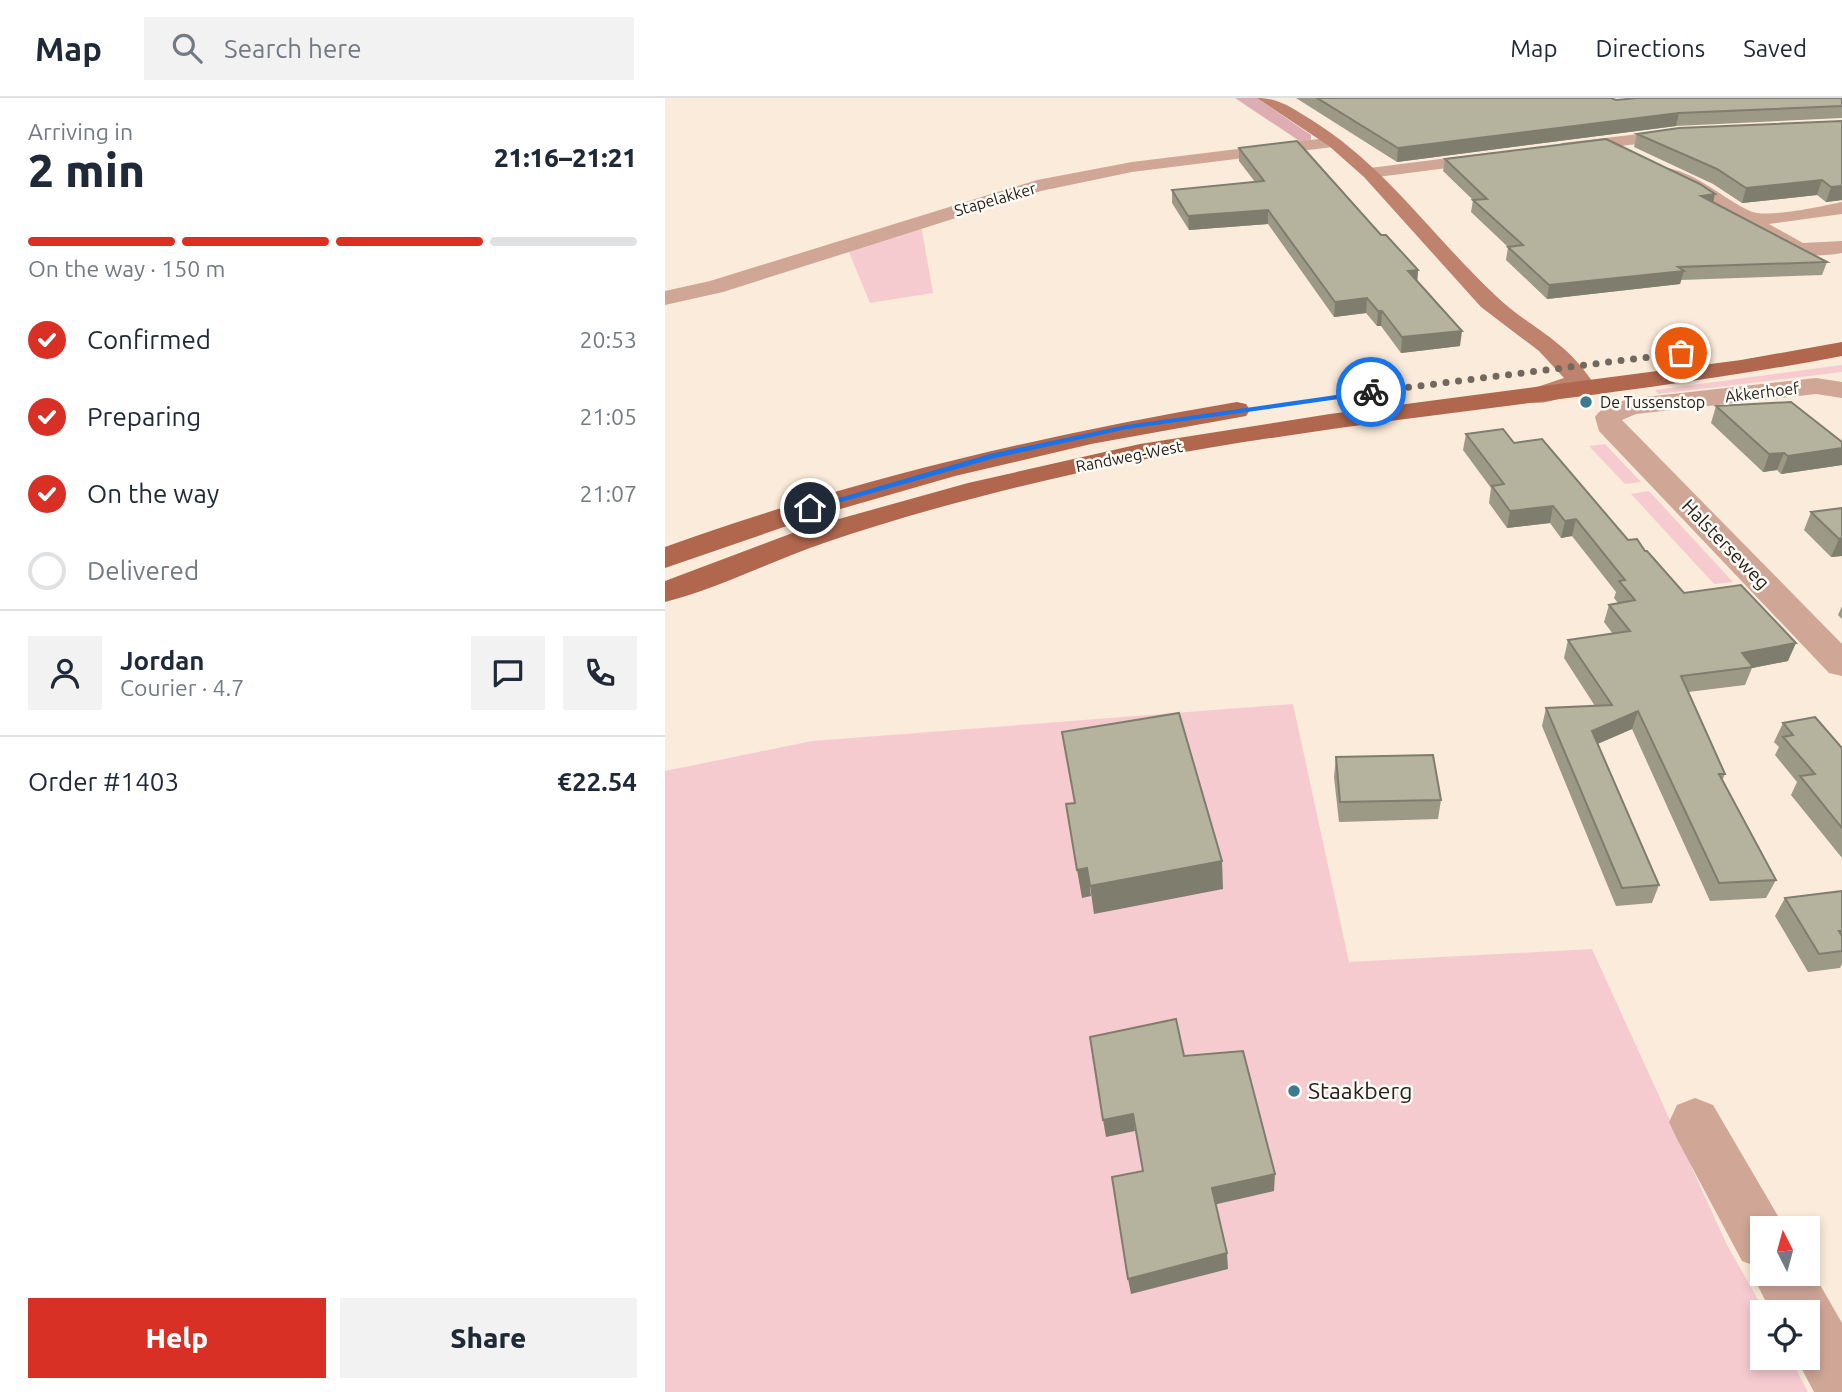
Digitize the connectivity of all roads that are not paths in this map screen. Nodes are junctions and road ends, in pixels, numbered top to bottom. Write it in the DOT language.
graph roads {
  1 [pos="1265,98"];
  2 [pos="1704,132"];
  3 [pos="1335,142"];
  4 [pos="1606,143"];
  5 [pos="1542,151"];
  6 [pos="1515,154"];
  7 [pos="1370,173"];
  8 [pos="1842,208"];
  9 [pos="1811,213"];
  10 [pos="1748,219"];
  11 [pos="1842,239"];
  12 [pos="1842,247"];
  13 [pos="665,298"];
  14 [pos="1842,349"];
  15 [pos="1694,351"];
  16 [pos="1557,379"];
  17 [pos="1609,386"];
  18 [pos="1842,390"];
  19 [pos="1297,402"];
  20 [pos="1257,407"];
  21 [pos="1609,425"];
  22 [pos="665,558"];
  23 [pos="665,592"];
  24 [pos="1842,665"];
  25 [pos="1695,1122"];
  26 [pos="1750,1220"];
  27 [pos="1820,1343"];
  28 [pos="1842,1382"];
  1 -- 3 [label="main road"];
  2 -- 4 [label="street"];
  3 -- 7 [label="main road"];
  3 -- 13 [label="street, Stapelakker"];
  4 -- 5 [label="street"];
  4 -- 10 [label="street"];
  6 -- 7 [label="street"];
  7 -- 16 [label="main road"];
  8 -- 9 [label="street"];
  9 -- 10 [label="street"];
  9 -- 11 [label="street"];
  10 -- 12 [label="street"];
  14 -- 17 [label="main road, Randweg-West"];
  15 -- 16 [label="main road"];
  16 -- 17 [label="main road, Randweg-West"];
  16 -- 17 [label="main road"];
  16 -- 19 [label="main road, Randweg-West"];
  16 -- 23 [label="main road, Randweg-West"];
  18 -- 21 [label="street, Akkerhoef"];
  20 -- 22 [label="main road, Randweg-West"];
  21 -- 24 [label="street, Halsterseweg"];
  25 -- 26 [label="street"];
  27 -- 28 [label="street"];
}
